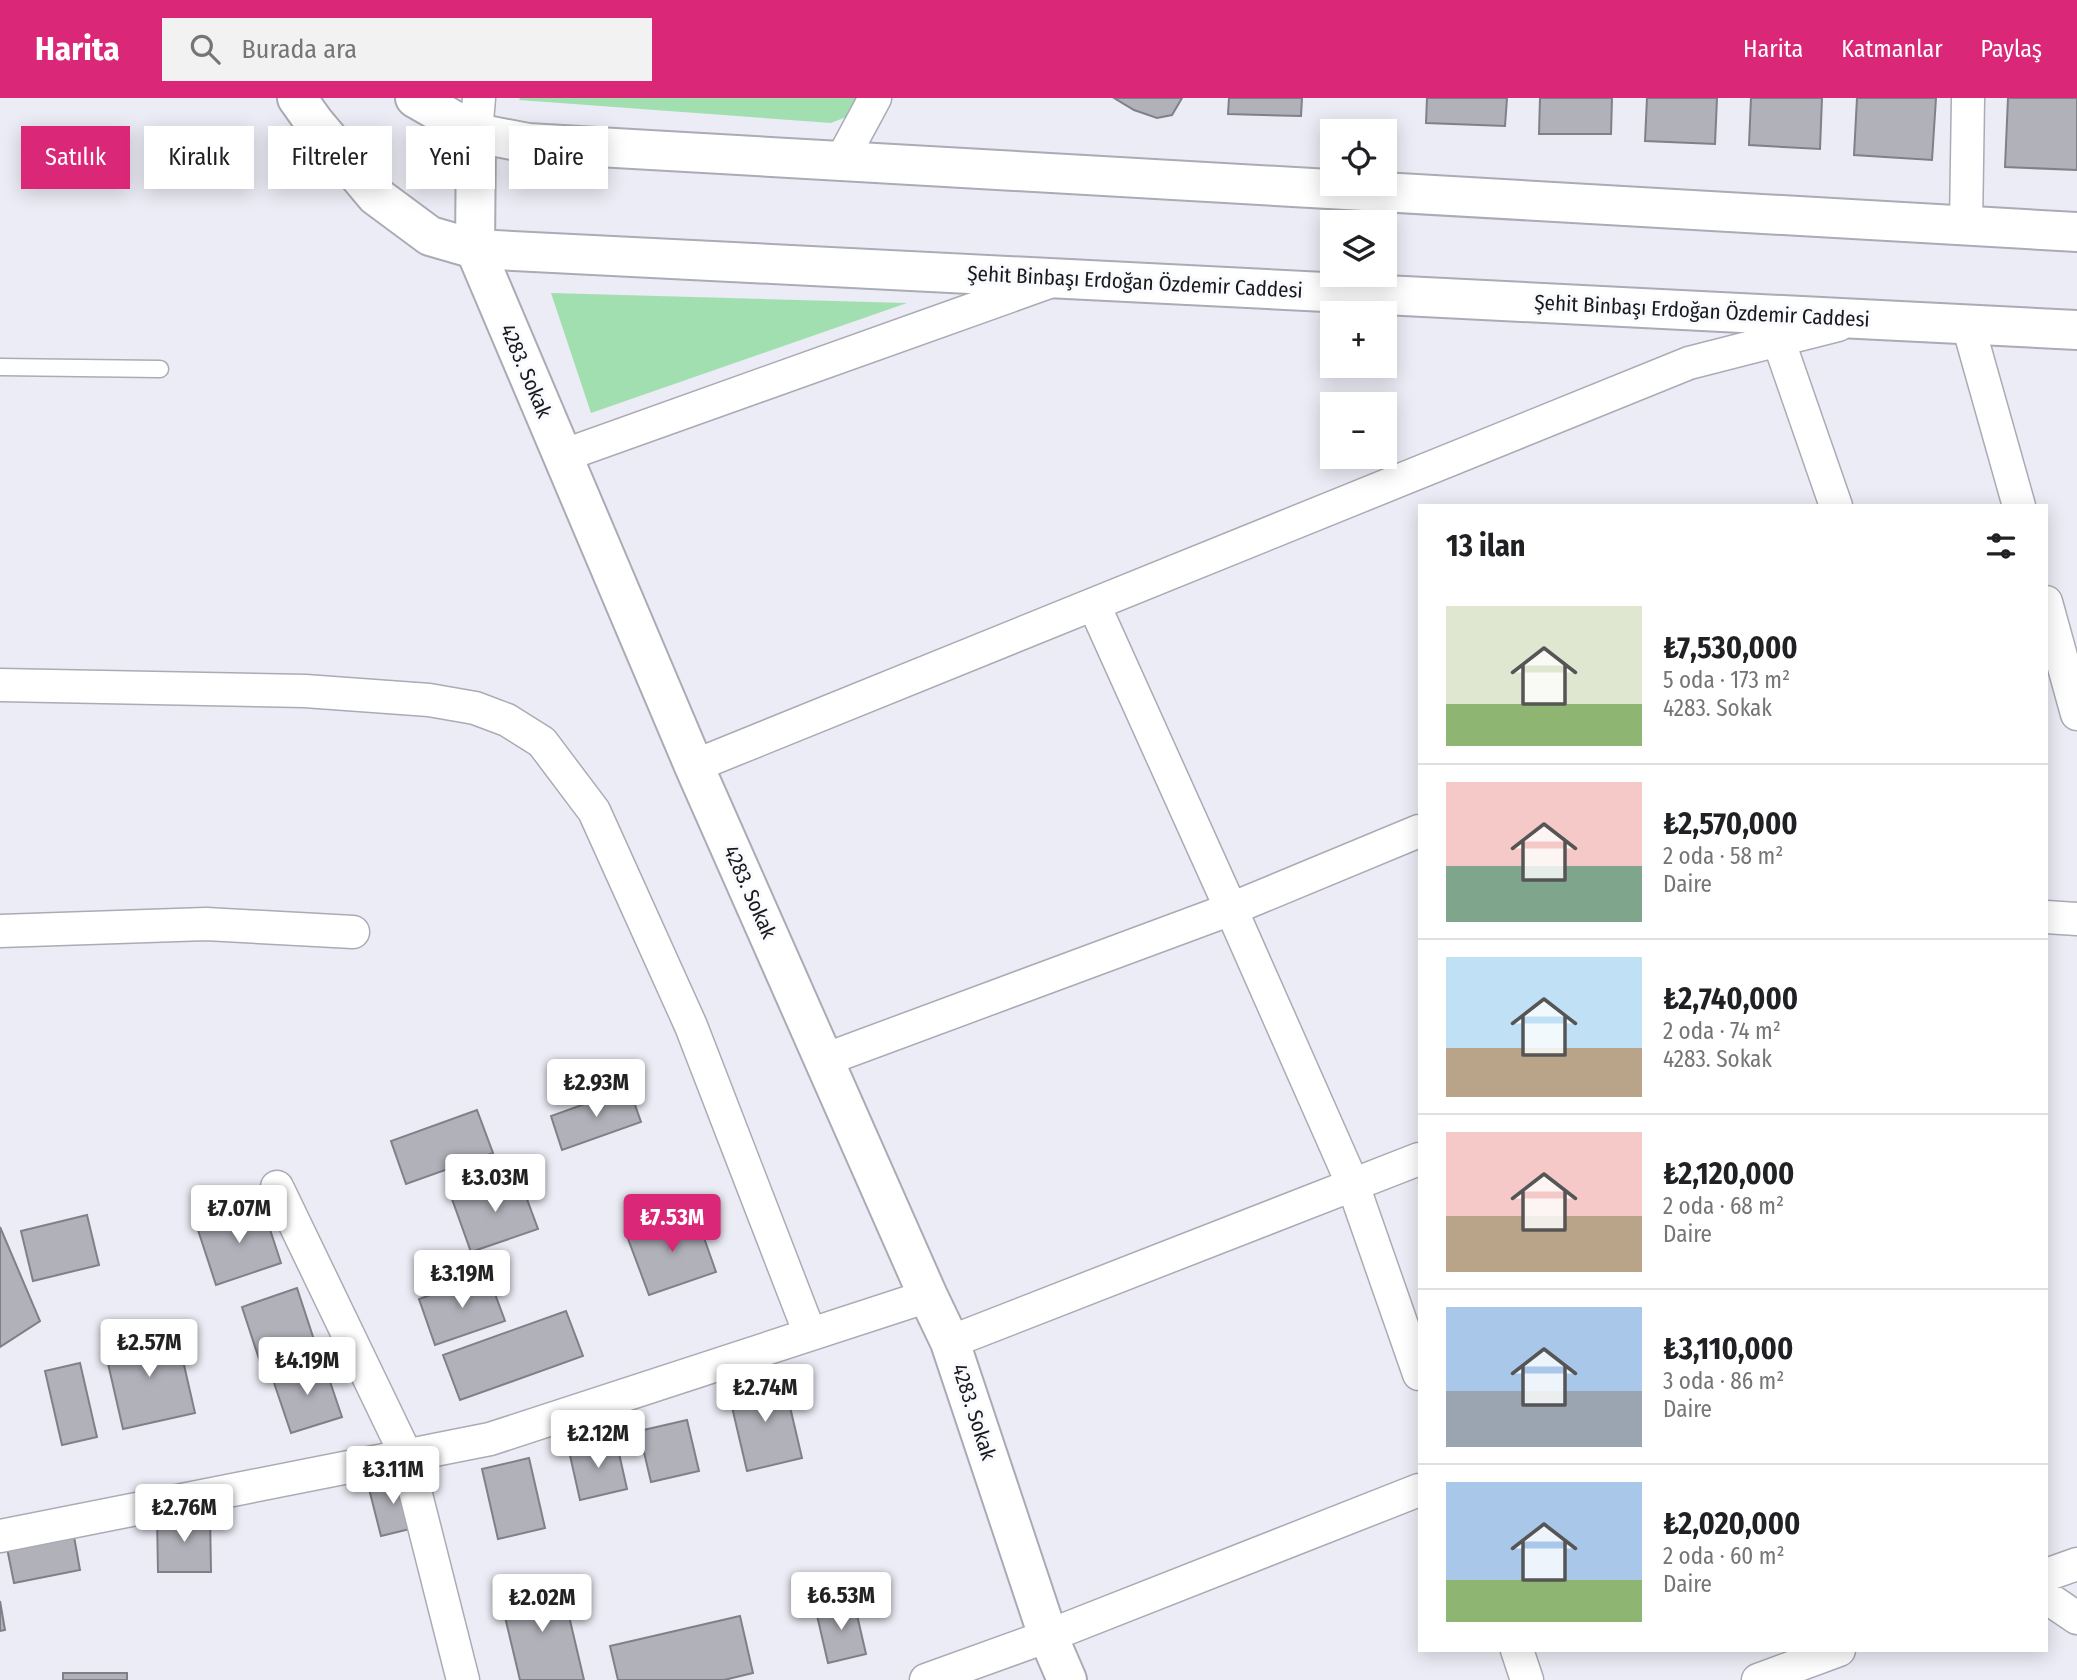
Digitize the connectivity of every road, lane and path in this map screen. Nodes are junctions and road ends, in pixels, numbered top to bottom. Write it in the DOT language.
graph roads {
  1 [pos="415,98"];
  2 [pos="875,98"];
  3 [pos="1968,98"];
  4 [pos="312,106"];
  5 [pos="477,116"];
  6 [pos="841,161"];
  7 [pos="1966,226"];
  8 [pos="2077,232"];
  9 [pos="475,249"];
  10 [pos="1062,278"];
  11 [pos="1860,319"];
  12 [pos="1968,324"];
  13 [pos="2077,330"];
  14 [pos="1778,339"];
  15 [pos="0,367"];
  16 [pos="160,369"];
  17 [pos="562,456"];
  18 [pos="1835,504"];
  19 [pos="2018,504"];
  20 [pos="1094,605"];
  21 [pos="2048,609"];
  22 [pos="0,685"];
  23 [pos="2077,714"];
  24 [pos="694,766"];
  25 [pos="1418,831"];
  26 [pos="1231,909"];
  27 [pos="2048,917"];
  28 [pos="2077,919"];
  29 [pos="0,931"];
  30 [pos="353,932"];
  31 [pos="824,1059"];
  32 [pos="1418,1159"];
  33 [pos="1353,1185"];
  34 [pos="276,1187"];
  35 [pos="928,1296"];
  36 [pos="810,1335"];
  37 [pos="950,1342"];
  38 [pos="1418,1371"];
  39 [pos="406,1455"];
  40 [pos="1418,1490"];
  41 [pos="0,1536"];
  42 [pos="2077,1564"];
  43 [pos="2048,1574"];
  44 [pos="2048,1598"];
  45 [pos="2077,1618"];
  46 [pos="1048,1636"];
  47 [pos="1518,1652"];
  48 [pos="1834,1652"];
  49 [pos="463,1680"];
  50 [pos="926,1680"];
  51 [pos="1067,1680"];
  52 [pos="1527,1680"];
  53 [pos="1758,1680"];
  1 -- 5 [label="main road"];
  2 -- 6 [label="street"];
  3 -- 7 [label="street"];
  4 -- 9 [label="main road, Şehit Binbaşı Erdoğan Özdemir Caddesi"];
  5 -- 6 [label="main road"];
  5 -- 9 [label="main road, 4283. Sokak"];
  6 -- 7 [label="main road"];
  7 -- 8 [label="main road"];
  9 -- 10 [label="main road, Şehit Binbaşı Erdoğan Özdemir Caddesi"];
  9 -- 17 [label="main road, 4283. Sokak"];
  10 -- 11 [label="main road, Şehit Binbaşı Erdoğan Özdemir Caddesi"];
  10 -- 17 [label="street"];
  11 -- 12 [label="main road, Şehit Binbaşı Erdoğan Özdemir Caddesi"];
  11 -- 14 [label="street"];
  12 -- 13 [label="main road, Şehit Binbaşı Erdoğan Özdemir Caddesi"];
  12 -- 19 [label="street"];
  14 -- 18 [label="street"];
  14 -- 20 [label="street"];
  15 -- 16 [label="lane"];
  17 -- 24 [label="main road, 4283. Sokak"];
  20 -- 24 [label="street"];
  20 -- 26 [label="street"];
  21 -- 23 [label="street"];
  22 -- 36 [label="street"];
  24 -- 31 [label="main road, 4283. Sokak"];
  25 -- 26 [label="street"];
  26 -- 31 [label="street"];
  26 -- 33 [label="street"];
  27 -- 28 [label="street"];
  29 -- 30 [label="street"];
  31 -- 35 [label="main road, 4283. Sokak"];
  32 -- 33 [label="street"];
  33 -- 37 [label="street"];
  33 -- 38 [label="street"];
  34 -- 39 [label="street"];
  35 -- 36 [label="street"];
  35 -- 37 [label="main road, 4283. Sokak"];
  36 -- 39 [label="street"];
  37 -- 46 [label="main road, 4283. Sokak"];
  39 -- 41 [label="street"];
  39 -- 49 [label="street"];
  40 -- 46 [label="street"];
  42 -- 43 [label="street"];
  44 -- 45 [label="street"];
  46 -- 50 [label="street"];
  46 -- 51 [label="main road, 4283. Sokak"];
  47 -- 52 [label="street"];
  48 -- 53 [label="street"];
}
